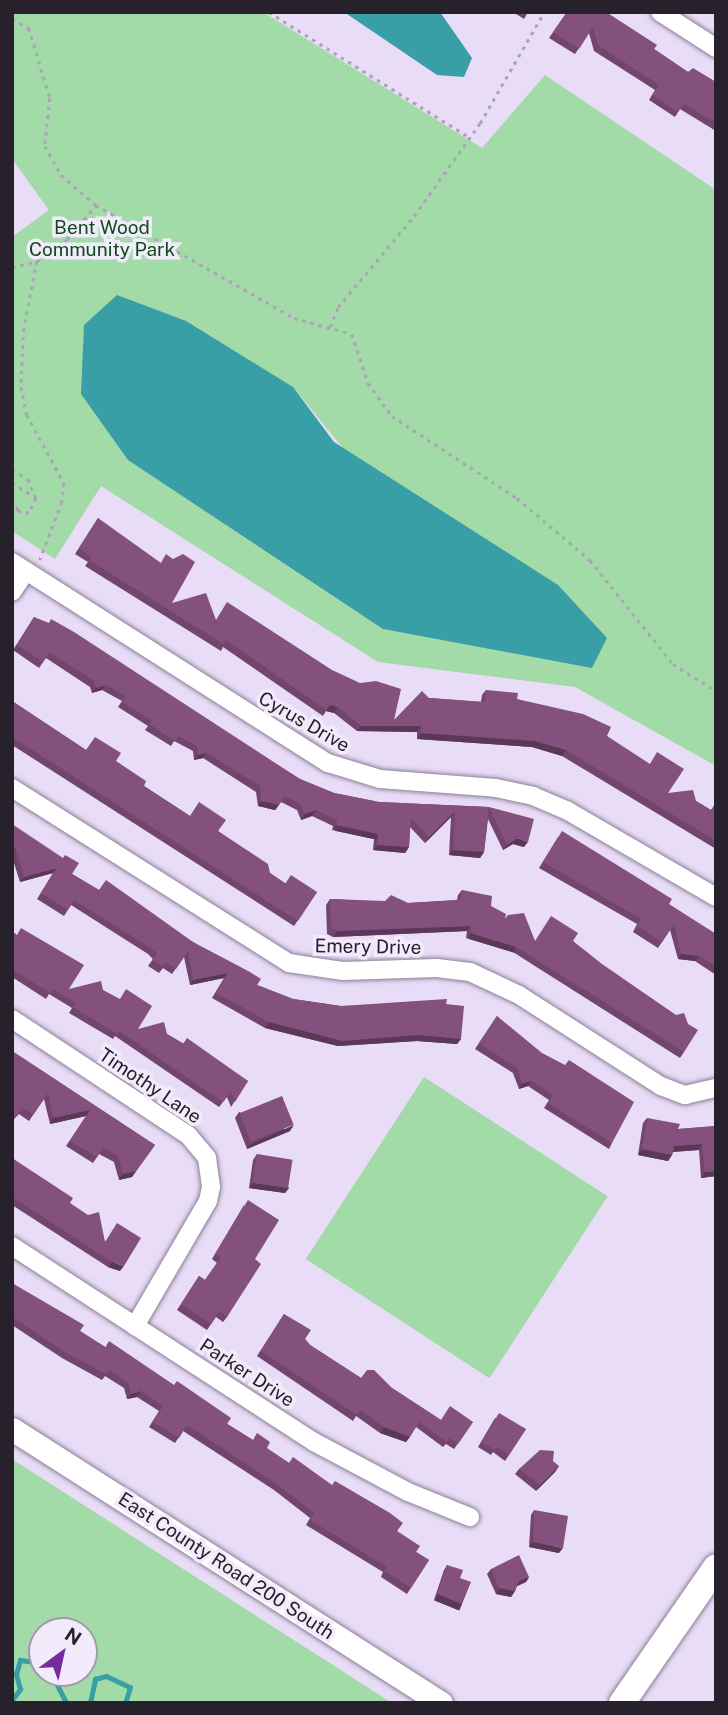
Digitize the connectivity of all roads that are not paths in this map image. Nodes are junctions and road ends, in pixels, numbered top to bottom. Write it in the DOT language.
graph roads {
  1 [pos="660,12"];
  2 [pos="716,48"];
  3 [pos="23,569"];
  4 [pos="12,592"];
  5 [pos="12,788"];
  6 [pos="716,897"];
  7 [pos="12,1020"];
  8 [pos="716,1088"];
  9 [pos="12,1246"];
  10 [pos="135,1326"];
  11 [pos="12,1430"];
  12 [pos="470,1517"];
  13 [pos="716,1567"];
  14 [pos="441,1703"];
  15 [pos="622,1703"];
  1 -- 2 [label="street"];
  3 -- 4 [label="street"];
  3 -- 6 [label="street, Cyrus Drive"];
  5 -- 8 [label="street, Emery Drive"];
  7 -- 10 [label="street, Timothy Lane"];
  9 -- 10 [label="street, Parker Drive"];
  10 -- 12 [label="street, Parker Drive"];
  11 -- 14 [label="street, East County Road 200 South"];
  13 -- 15 [label="main road"];
}
